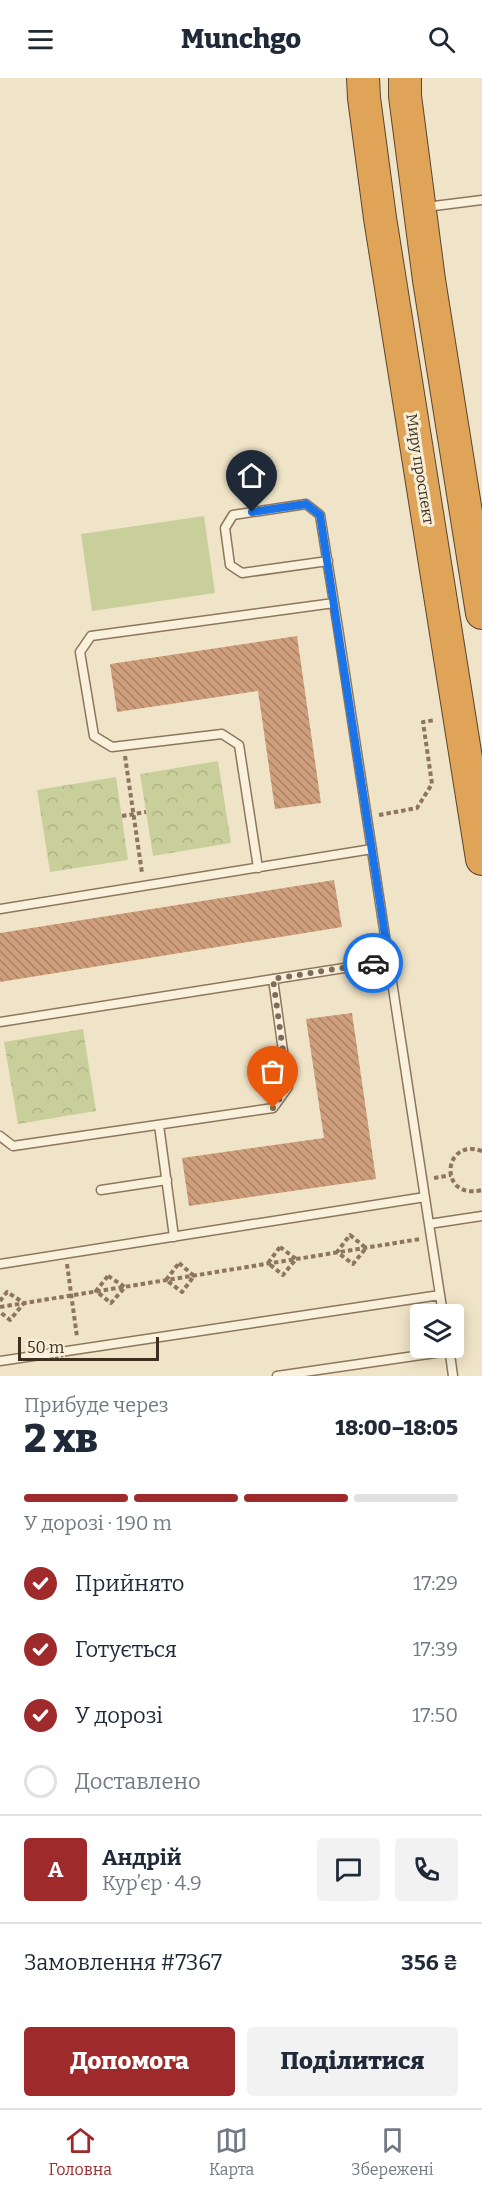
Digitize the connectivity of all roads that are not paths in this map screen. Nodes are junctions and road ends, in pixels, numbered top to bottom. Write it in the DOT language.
graph roads {
  1 [pos="363,78"];
  2 [pos="405,78"];
  3 [pos="482,200"];
  4 [pos="418,208"];
  5 [pos="328,561"];
  6 [pos="334,603"];
  7 [pos="482,613"];
  8 [pos="372,849"];
  9 [pos="482,859"];
  10 [pos="258,868"];
  11 [pos="0,909"];
  12 [pos="389,961"];
  13 [pos="273,979"];
  14 [pos="0,1022"];
  15 [pos="159,1125"];
  16 [pos="0,1136"];
  17 [pos="167,1180"];
  18 [pos="101,1190"];
  19 [pos="425,1197"];
  20 [pos="482,1216"];
  21 [pos="429,1224"];
  22 [pos="174,1237"];
  23 [pos="0,1264"];
  24 [pos="440,1295"];
  25 [pos="441,1304"];
  26 [pos="410,1355"];
  27 [pos="450,1358"];
  28 [pos="0,1361"];
  29 [pos="277,1376"];
  30 [pos="453,1376"];
  1 -- 9 [label="highway, Миру проспект"];
  2 -- 4 [label="highway"];
  3 -- 4 [label="lane"];
  4 -- 7 [label="highway"];
  5 -- 5 [label="lane"];
  5 -- 6 [label="lane"];
  6 -- 8 [label="lane"];
  6 -- 10 [label="lane"];
  8 -- 10 [label="lane"];
  8 -- 12 [label="lane"];
  10 -- 11 [label="lane"];
  12 -- 13 [label="lane"];
  12 -- 19 [label="lane"];
  13 -- 14 [label="lane"];
  13 -- 15 [label="lane"];
  15 -- 16 [label="lane"];
  15 -- 17 [label="lane"];
  17 -- 18 [label="lane"];
  17 -- 22 [label="lane"];
  19 -- 21 [label="lane"];
  19 -- 22 [label="lane"];
  20 -- 21 [label="lane"];
  21 -- 24 [label="lane"];
  22 -- 23 [label="lane"];
  24 -- 25 [label="lane"];
  24 -- 28 [label="lane"];
  26 -- 29 [label="lane"];
  27 -- 30 [label="lane"];
}
